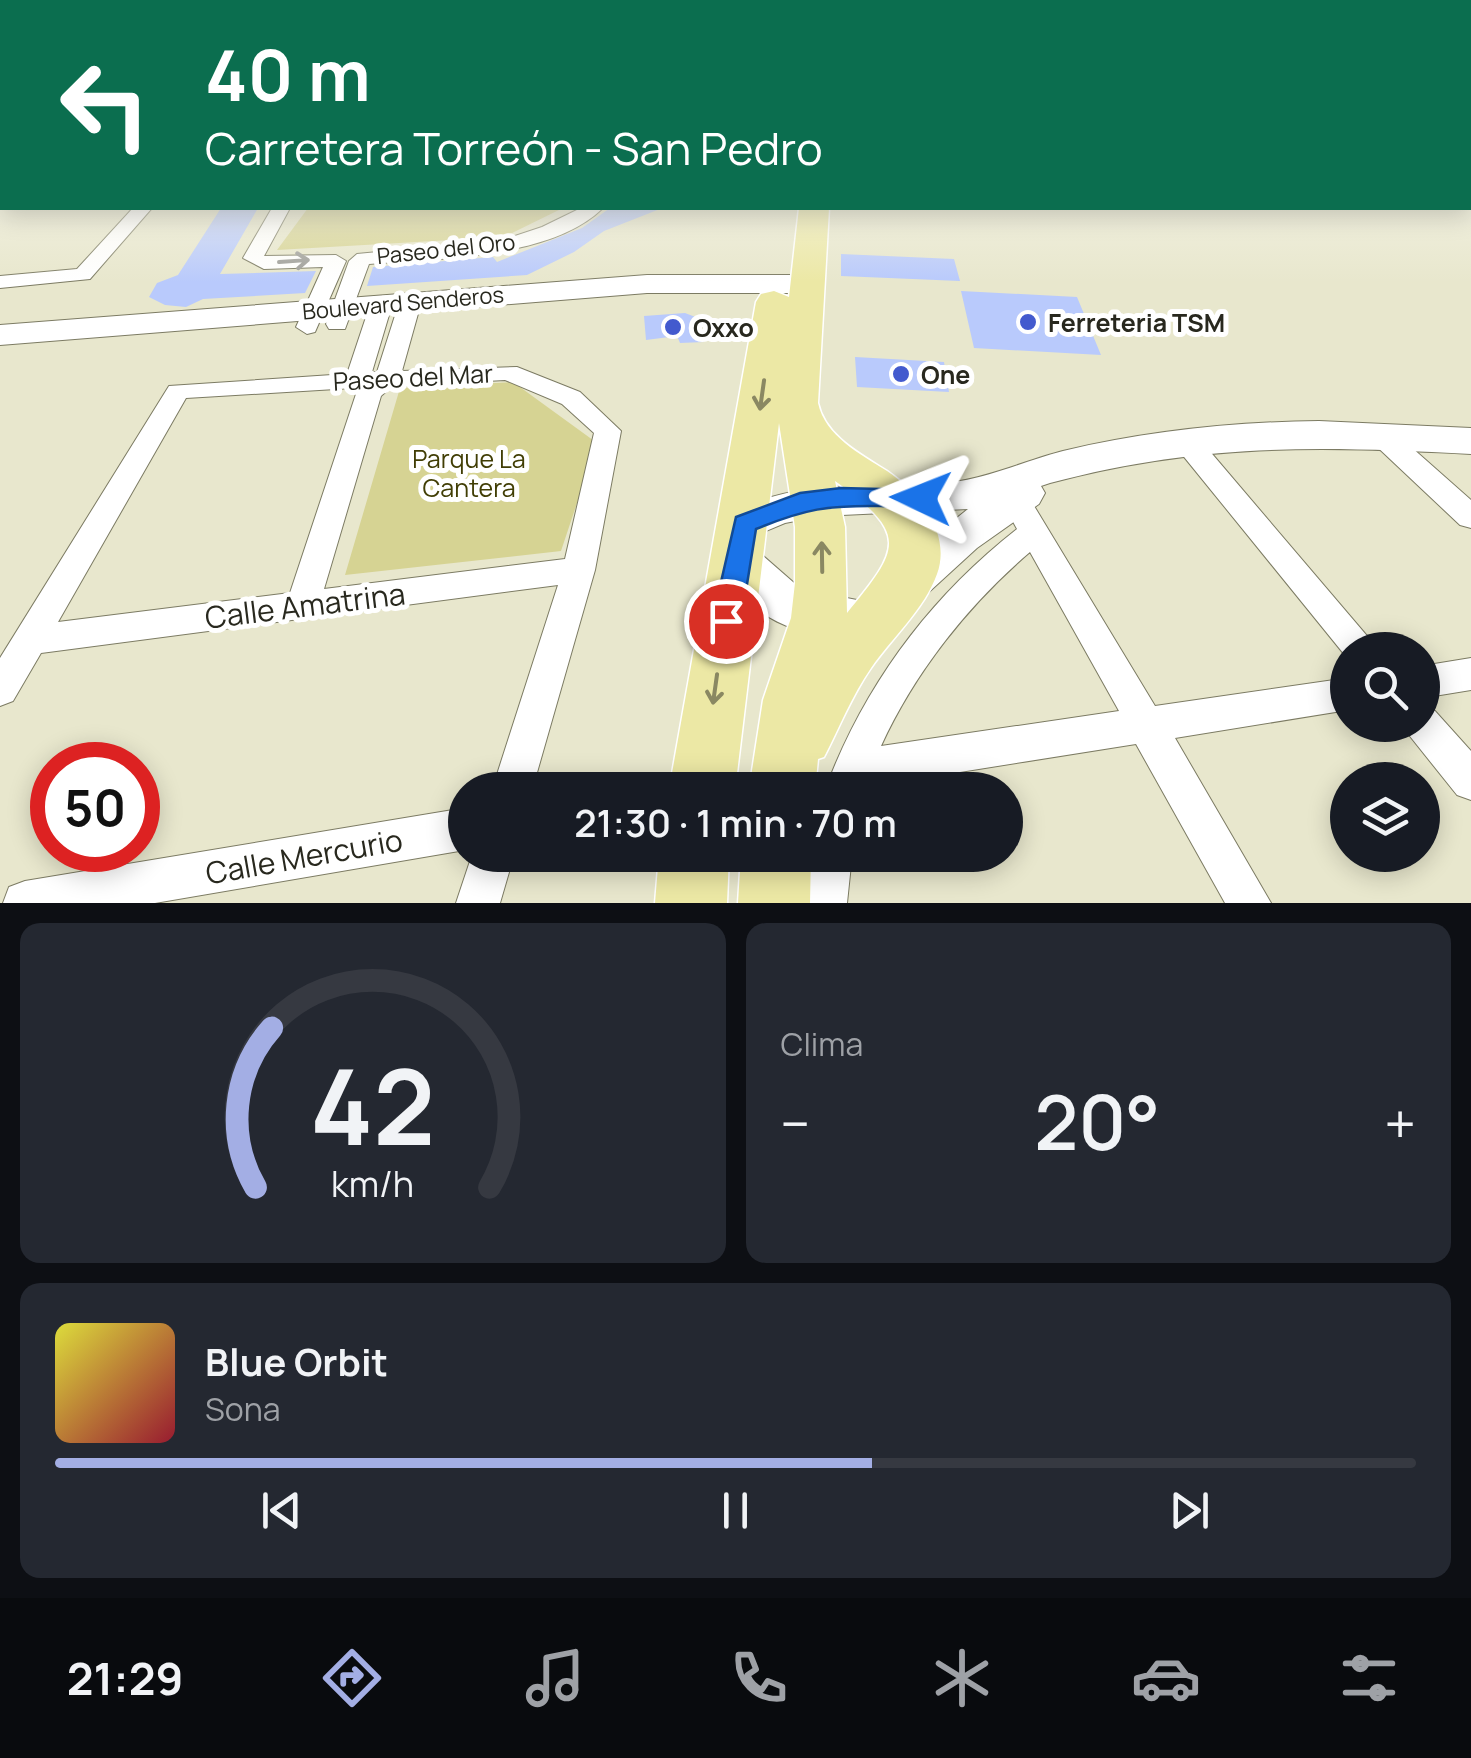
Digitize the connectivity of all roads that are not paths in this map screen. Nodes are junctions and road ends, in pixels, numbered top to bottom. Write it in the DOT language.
graph roads {
  1 [pos="142,210"];
  2 [pos="280,210"];
  3 [pos="590,210"];
  4 [pos="786,210"];
  5 [pos="813,210"];
  6 [pos="0,282"];
  7 [pos="791,291"];
  8 [pos="393,312"];
  9 [pos="326,317"];
  10 [pos="0,336"];
  11 [pos="0,350"];
  12 [pos="371,383"];
  13 [pos="798,417"];
  14 [pos="1382,436"];
  15 [pos="1186,440"];
  16 [pos="1471,441"];
  17 [pos="1081,464"];
  18 [pos="891,498"];
  19 [pos="814,500"];
  20 [pos="1024,516"];
  21 [pos="1471,518"];
  22 [pos="741,542"];
  23 [pos="579,570"];
  24 [pos="897,593"];
  25 [pos="303,605"];
  26 [pos="819,618"];
  27 [pos="1346,632"];
  28 [pos="30,640"];
  29 [pos="1471,674"];
  30 [pos="1440,679"];
  31 [pos="0,690"];
  32 [pos="1330,697"];
  33 [pos="1144,725"];
  34 [pos="1438,742"];
  35 [pos="517,772"];
  36 [pos="704,772"];
  37 [pos="784,772"];
  38 [pos="787,772"];
  39 [pos="852,772"];
  40 [pos="891,772"];
  41 [pos="1471,781"];
  42 [pos="448,832"];
  43 [pos="487,872"];
  44 [pos="693,872"];
  45 [pos="775,872"];
  46 [pos="828,872"];
  47 [pos="25,903"];
  48 [pos="478,903"];
  49 [pos="691,903"];
  50 [pos="774,903"];
  51 [pos="825,903"];
  52 [pos="1249,903"];
  1 -- 6 [label="street"];
  2 -- 9 [label="street, one-way"];
  3 -- 9 [label="street, Paseo del Oro"];
  4 -- 7 [label="main road"];
  5 -- 7 [label="main road"];
  7 -- 8 [label="main road, Boulevard Senderos"];
  7 -- 13 [label="main road"];
  7 -- 22 [label="main road, one-way"];
  8 -- 9 [label="main road, Boulevard Senderos"];
  8 -- 12 [label="street"];
  9 -- 10 [label="main road, Boulevard Senderos"];
  9 -- 11 [label="main road, Boulevard Senderos"];
  12 -- 23 [label="street, Paseo del Mar"];
  12 -- 25 [label="street"];
  12 -- 28 [label="street, Paseo del Mar"];
  13 -- 18 [label="main road"];
  13 -- 19 [label="main road"];
  14 -- 15 [label="main road"];
  14 -- 16 [label="main road"];
  14 -- 21 [label="street"];
  15 -- 17 [label="main road"];
  15 -- 27 [label="street"];
  17 -- 18 [label="main road"];
  17 -- 20 [label="main road"];
  18 -- 19 [label="main road"];
  18 -- 24 [label="main road"];
  19 -- 22 [label="main road"];
  26 -- 19 [label="main road, one-way"];
  20 -- 24 [label="main road"];
  20 -- 33 [label="street"];
  20 -- 39 [label="street"];
  22 -- 26 [label="main road"];
  22 -- 36 [label="main road, one-way"];
  23 -- 25 [label="street, Calle Amatrina"];
  23 -- 35 [label="street, Paseo del Mar"];
  24 -- 26 [label="main road"];
  24 -- 38 [label="main road"];
  25 -- 28 [label="street, Calle Amatrina"];
  26 -- 37 [label="main road"];
  28 -- 31 [label="street, Paseo del Mar"];
  29 -- 30 [label="street"];
  32 -- 33 [label="street"];
  33 -- 40 [label="street"];
  33 -- 52 [label="street"];
  34 -- 41 [label="street"];
  42 -- 47 [label="street, Calle Mercurio"];
  43 -- 48 [label="street"];
  44 -- 49 [label="main road"];
  45 -- 50 [label="main road"];
  46 -- 51 [label="street"];
}
